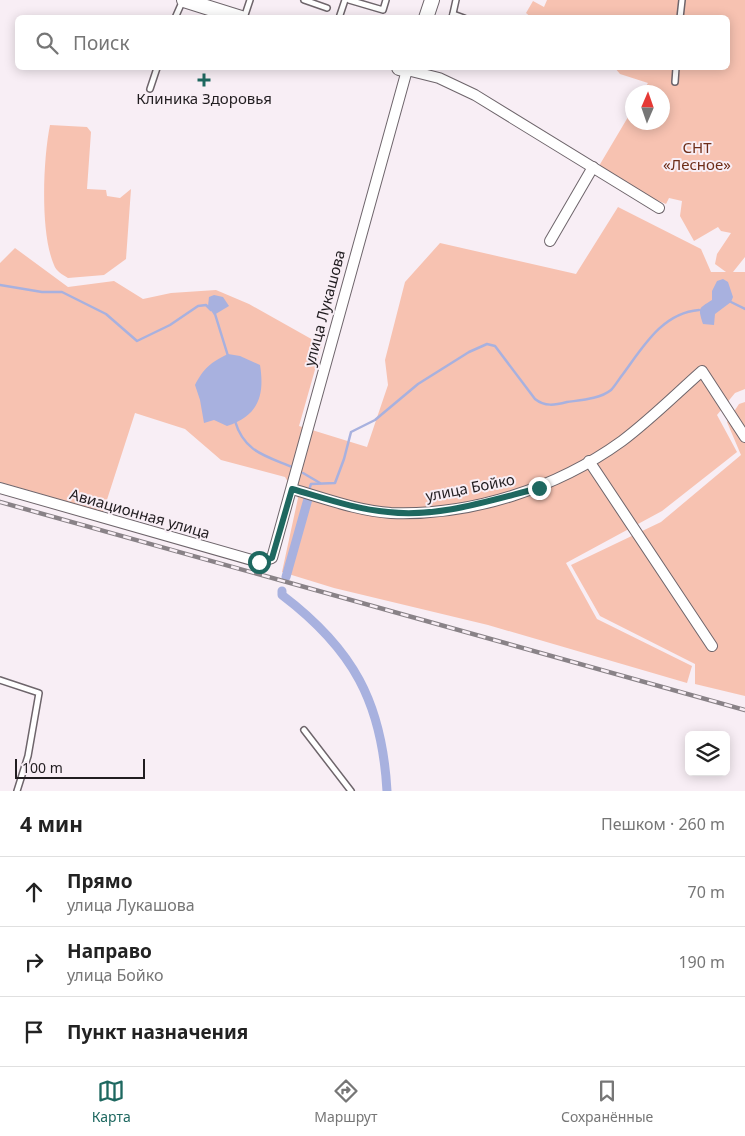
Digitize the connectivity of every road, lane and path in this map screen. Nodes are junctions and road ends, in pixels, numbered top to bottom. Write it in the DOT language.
graph roads {
  1 [pos="184,0"];
  2 [pos="250,0"];
  3 [pos="304,0"];
  4 [pos="347,0"];
  5 [pos="386,0"];
  6 [pos="432,0"];
  7 [pos="456,0"];
  8 [pos="682,0"];
  9 [pos="327,8"];
  10 [pos="176,15"];
  11 [pos="232,15"];
  12 [pos="243,15"];
  13 [pos="340,15"];
  14 [pos="427,15"];
  15 [pos="452,15"];
  16 [pos="680,15"];
  17 [pos="156,70"];
  18 [pos="403,70"];
  19 [pos="411,70"];
  20 [pos="676,70"];
  21 [pos="675,82"];
  22 [pos="150,89"];
  23 [pos="593,167"];
  24 [pos="659,208"];
  25 [pos="550,241"];
  26 [pos="745,437"];
  27 [pos="589,462"];
  28 [pos="0,488"];
  29 [pos="292,489"];
  30 [pos="272,558"];
  31 [pos="712,646"];
  32 [pos="0,680"];
  33 [pos="304,730"];
  34 [pos="17,791"];
  35 [pos="351,791"];
  1 -- 10 [label="lane"];
  1 -- 11 [label="main road"];
  2 -- 12 [label="lane"];
  3 -- 9 [label="lane"];
  4 -- 5 [label="lane"];
  4 -- 13 [label="lane"];
  6 -- 14 [label="main road"];
  7 -- 15 [label="lane"];
  8 -- 16 [label="lane"];
  17 -- 22 [label="lane"];
  18 -- 29 [label="street, улица Лукашова"];
  19 -- 23 [label="street"];
  20 -- 21 [label="lane"];
  23 -- 24 [label="street"];
  23 -- 25 [label="street"];
  26 -- 27 [label="street, улица Бойко"];
  27 -- 29 [label="street, улица Бойко"];
  27 -- 31 [label="street"];
  28 -- 30 [label="street, Авиационная улица"];
  29 -- 30 [label="street, улица Лукашова"];
  32 -- 34 [label="lane"];
  33 -- 35 [label="lane"];
}
